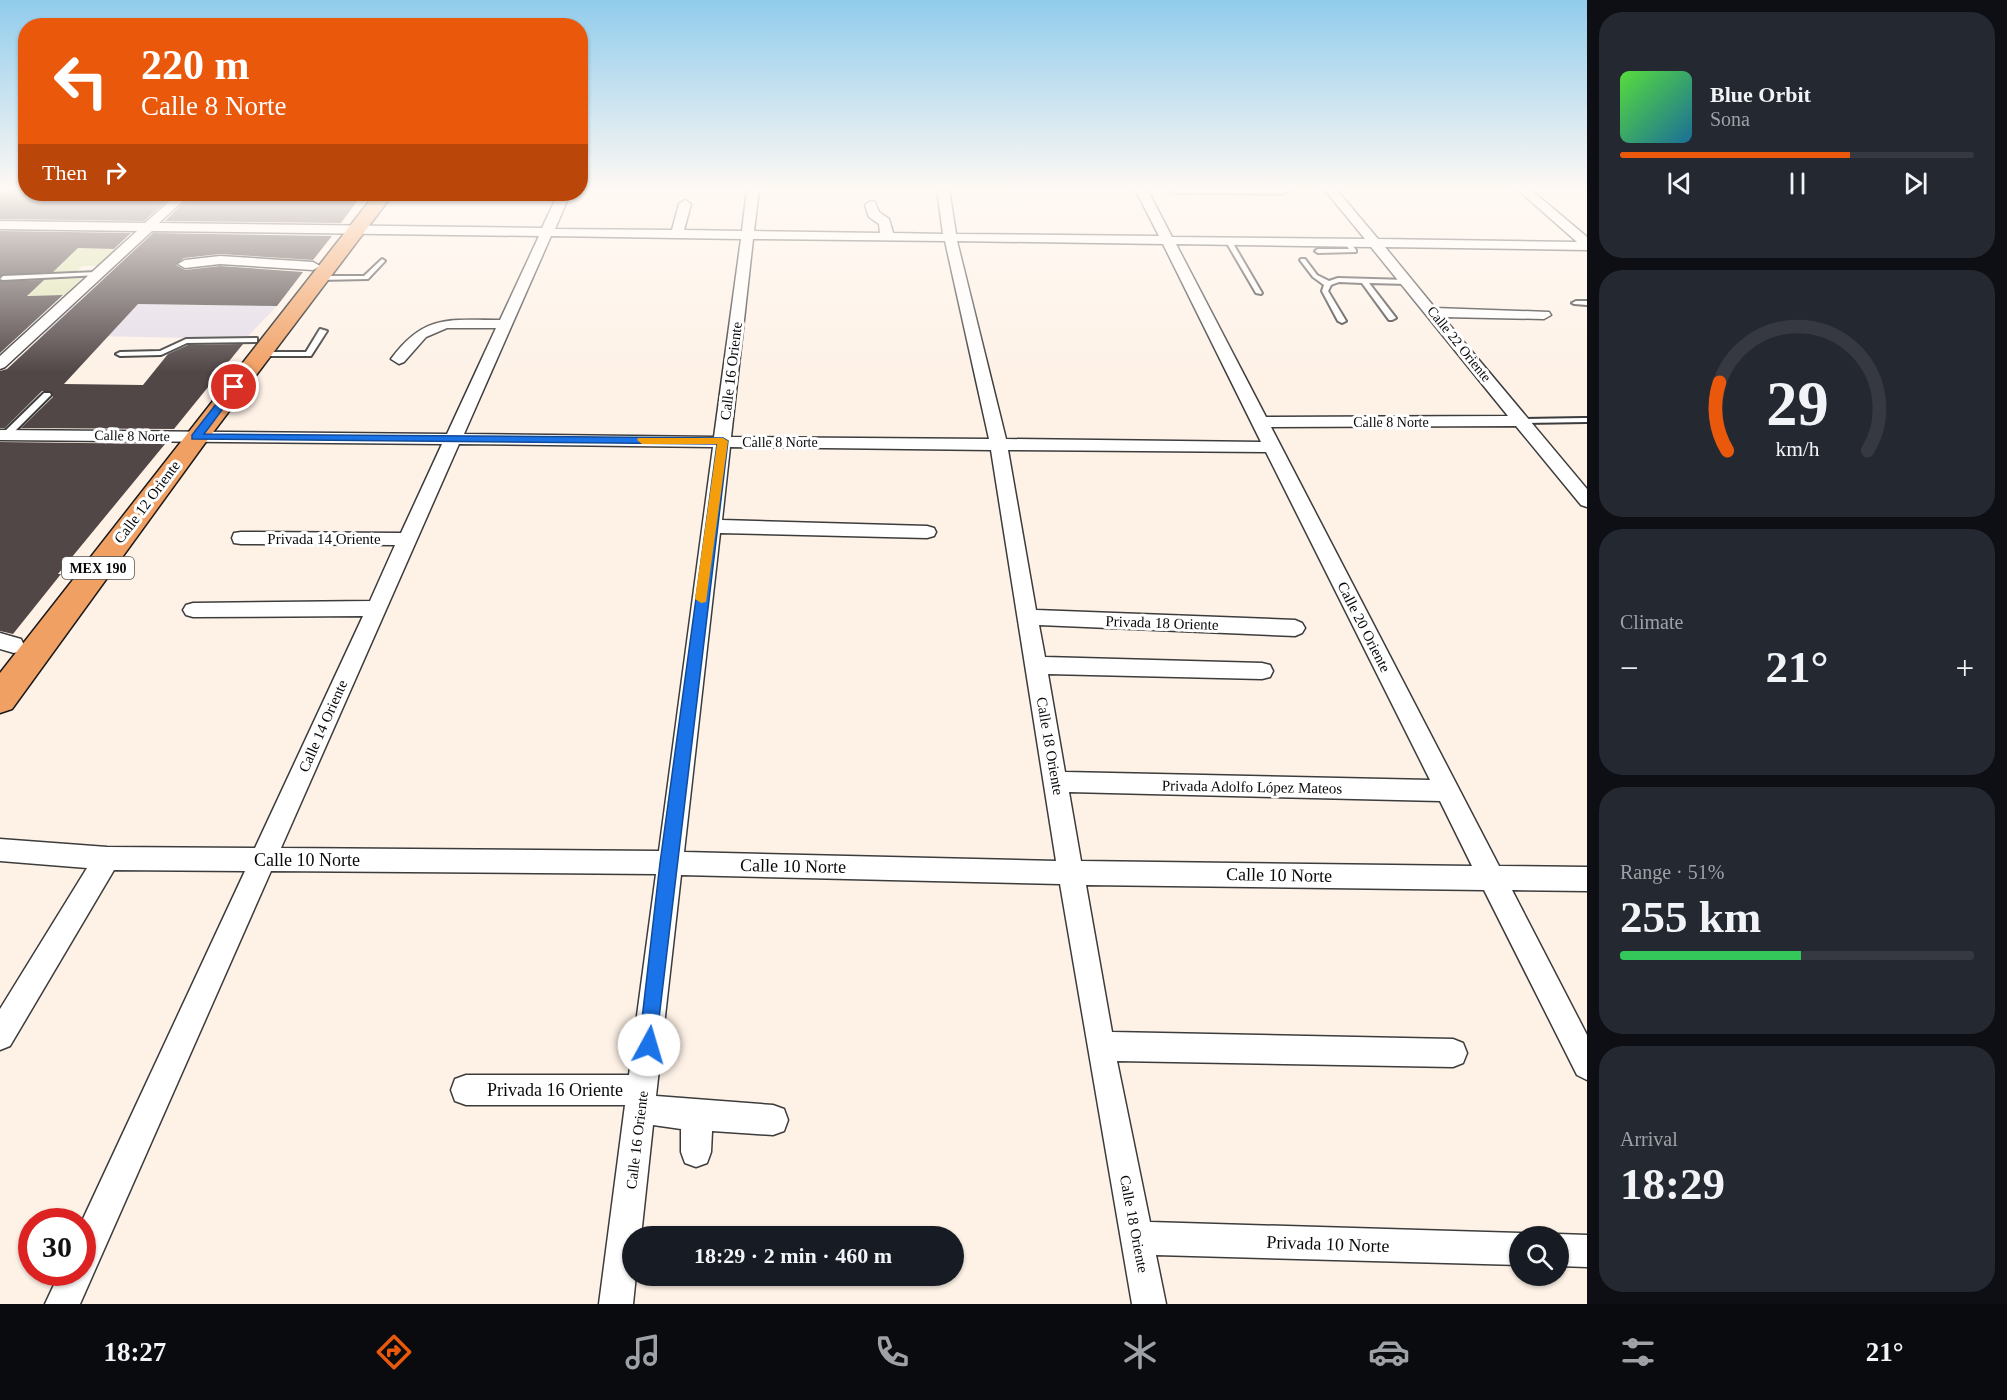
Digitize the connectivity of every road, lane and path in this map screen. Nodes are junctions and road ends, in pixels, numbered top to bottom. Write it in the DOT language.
graph roads {
  1 [pos="123,250"];
  2 [pos="334,250"];
  3 [pos="537,250"];
  4 [pos="746,250"];
  5 [pos="953,250"];
  6 [pos="1171,250"];
  7 [pos="1233,250"];
  8 [pos="1325,250"];
  9 [pos="1382,250"];
  10 [pos="1318,251"];
  11 [pos="1303,260"];
  12 [pos="382,261"];
  13 [pos="185,264"];
  14 [pos="316,272"];
  15 [pos="97,274"];
  16 [pos="3,278"];
  17 [pos="1364,281"];
  18 [pos="1408,282"];
  19 [pos="1328,284"];
  20 [pos="1259,293"];
  21 [pos="1576,303"];
  22 [pos="1587,303"];
  23 [pos="1433,312"];
  24 [pos="1544,315"];
  25 [pos="1392,318"];
  26 [pos="1342,321"];
  27 [pos="504,324"];
  28 [pos="323,331"];
  29 [pos="257,347"];
  30 [pos="120,354"];
  31 [pos="399,359"];
  32 [pos="0,364"];
  33 [pos="47,395"];
  34 [pos="1584,420"];
  35 [pos="1259,422"];
  36 [pos="1522,422"];
  37 [pos="3,435"];
  38 [pos="186,437"];
  39 [pos="452,439"];
  40 [pos="723,441"];
  41 [pos="998,443"];
  42 [pos="1272,447"];
  43 [pos="1565,474"];
  44 [pos="1587,474"];
  45 [pos="1587,501"];
  46 [pos="710,526"];
  47 [pos="927,532"];
  48 [pos="241,538"];
  49 [pos="407,539"];
  50 [pos="376,608"];
  51 [pos="193,610"];
  52 [pos="1028,617"];
  53 [pos="1295,628"];
  54 [pos="5,649"];
  55 [pos="1036,665"];
  56 [pos="1262,671"];
  57 [pos="0,699"];
  58 [pos="1056,782"];
  59 [pos="1448,792"];
  60 [pos="0,850"];
  61 [pos="107,858"];
  62 [pos="262,860"];
  63 [pos="668,863"];
  64 [pos="1072,873"];
  65 [pos="1491,877"];
  66 [pos="1587,879"];
  67 [pos="0,1036"];
  68 [pos="1100,1046"];
  69 [pos="1453,1053"];
  70 [pos="1587,1065"];
  71 [pos="466,1090"];
  72 [pos="643,1099"];
  73 [pos="697,1115"];
  74 [pos="773,1120"];
  75 [pos="696,1152"];
  76 [pos="96,1228"];
  77 [pos="1137,1238"];
  78 [pos="1509,1249"];
  79 [pos="1569,1250"];
  80 [pos="1587,1251"];
  81 [pos="70,1286"];
  82 [pos="62,1304"];
  83 [pos="616,1304"];
  84 [pos="1149,1304"];
  1 -- 15 [label="street"];
  2 -- 14 [label="main road, Calle 12 Oriente / MEX 190"];
  3 -- 27 [label="street, Calle 14 Oriente"];
  4 -- 40 [label="street, Calle 16 Oriente"];
  5 -- 41 [label="street, Calle 18 Oriente"];
  6 -- 35 [label="street, Calle 20 Oriente"];
  7 -- 20 [label="lane"];
  8 -- 10 [label="lane"];
  9 -- 18 [label="street, Calle 22 Oriente"];
  11 -- 19 [label="lane"];
  12 -- 14 [label="lane"];
  13 -- 14 [label="street"];
  14 -- 29 [label="main road, Calle 12 Oriente / MEX 190"];
  15 -- 16 [label="lane"];
  15 -- 32 [label="street"];
  17 -- 18 [label="lane"];
  17 -- 19 [label="lane"];
  17 -- 25 [label="lane"];
  18 -- 23 [label="street, Calle 22 Oriente"];
  19 -- 26 [label="lane"];
  21 -- 22 [label="lane"];
  23 -- 24 [label="street"];
  23 -- 36 [label="street, Calle 22 Oriente"];
  27 -- 31 [label="street"];
  27 -- 39 [label="street, Calle 14 Oriente"];
  28 -- 29 [label="lane"];
  29 -- 30 [label="lane"];
  29 -- 38 [label="main road, Calle 12 Oriente / MEX 190"];
  33 -- 37 [label="lane"];
  34 -- 36 [label="lane"];
  35 -- 36 [label="street, Calle 8 Norte"];
  35 -- 42 [label="street, Calle 20 Oriente"];
  36 -- 43 [label="street, Calle 22 Oriente"];
  37 -- 38 [label="street, Calle 8 Norte"];
  38 -- 39 [label="street, Calle 8 Norte"];
  38 -- 54 [label="main road, Calle 12 Oriente / MEX 190"];
  38 -- 57 [label="main road, Calle 12 Oriente / MEX 190"];
  39 -- 40 [label="street, Calle 8 Norte"];
  39 -- 49 [label="street, Calle 14 Oriente"];
  40 -- 41 [label="street, Calle 8 Norte"];
  40 -- 46 [label="street, Calle 16 Oriente"];
  41 -- 42 [label="street, Calle 8 Norte"];
  41 -- 52 [label="street, Calle 18 Oriente"];
  42 -- 59 [label="street, Calle 20 Oriente"];
  43 -- 44 [label="street"];
  43 -- 45 [label="street, Calle 22 Oriente"];
  46 -- 47 [label="street"];
  46 -- 63 [label="street, Calle 16 Oriente"];
  48 -- 49 [label="street, Privada 14 Oriente"];
  49 -- 50 [label="street, Calle 14 Oriente"];
  50 -- 51 [label="street"];
  50 -- 62 [label="street, Calle 14 Oriente"];
  52 -- 53 [label="street, Privada 18 Oriente"];
  52 -- 55 [label="street, Calle 18 Oriente"];
  55 -- 56 [label="street"];
  55 -- 58 [label="street, Calle 18 Oriente"];
  58 -- 59 [label="street, Privada Adolfo López Mateos"];
  58 -- 64 [label="street, Calle 18 Oriente"];
  59 -- 65 [label="street, Calle 20 Oriente"];
  60 -- 61 [label="street, Calle 10 Norte"];
  61 -- 62 [label="street, Calle 10 Norte"];
  61 -- 67 [label="street"];
  62 -- 63 [label="street, Calle 10 Norte"];
  62 -- 76 [label="street, Calle 14 Oriente"];
  63 -- 64 [label="street, Calle 10 Norte"];
  63 -- 72 [label="street, Calle 16 Oriente"];
  64 -- 65 [label="street, Calle 10 Norte"];
  64 -- 68 [label="street, Calle 18 Oriente"];
  65 -- 66 [label="street, Calle 10 Norte"];
  65 -- 70 [label="street, Calle 20 Oriente"];
  68 -- 69 [label="street"];
  68 -- 77 [label="street, Calle 18 Oriente"];
  71 -- 72 [label="street, Privada 16 Oriente"];
  72 -- 73 [label="street, Privada 16 Oriente"];
  72 -- 83 [label="street, Calle 16 Oriente"];
  73 -- 74 [label="street, Privada 16 Oriente"];
  73 -- 75 [label="street"];
  77 -- 78 [label="street, Privada 10 Norte"];
  77 -- 84 [label="street, Calle 18 Oriente"];
  79 -- 80 [label="street"];
  81 -- 82 [label="street"];
}
